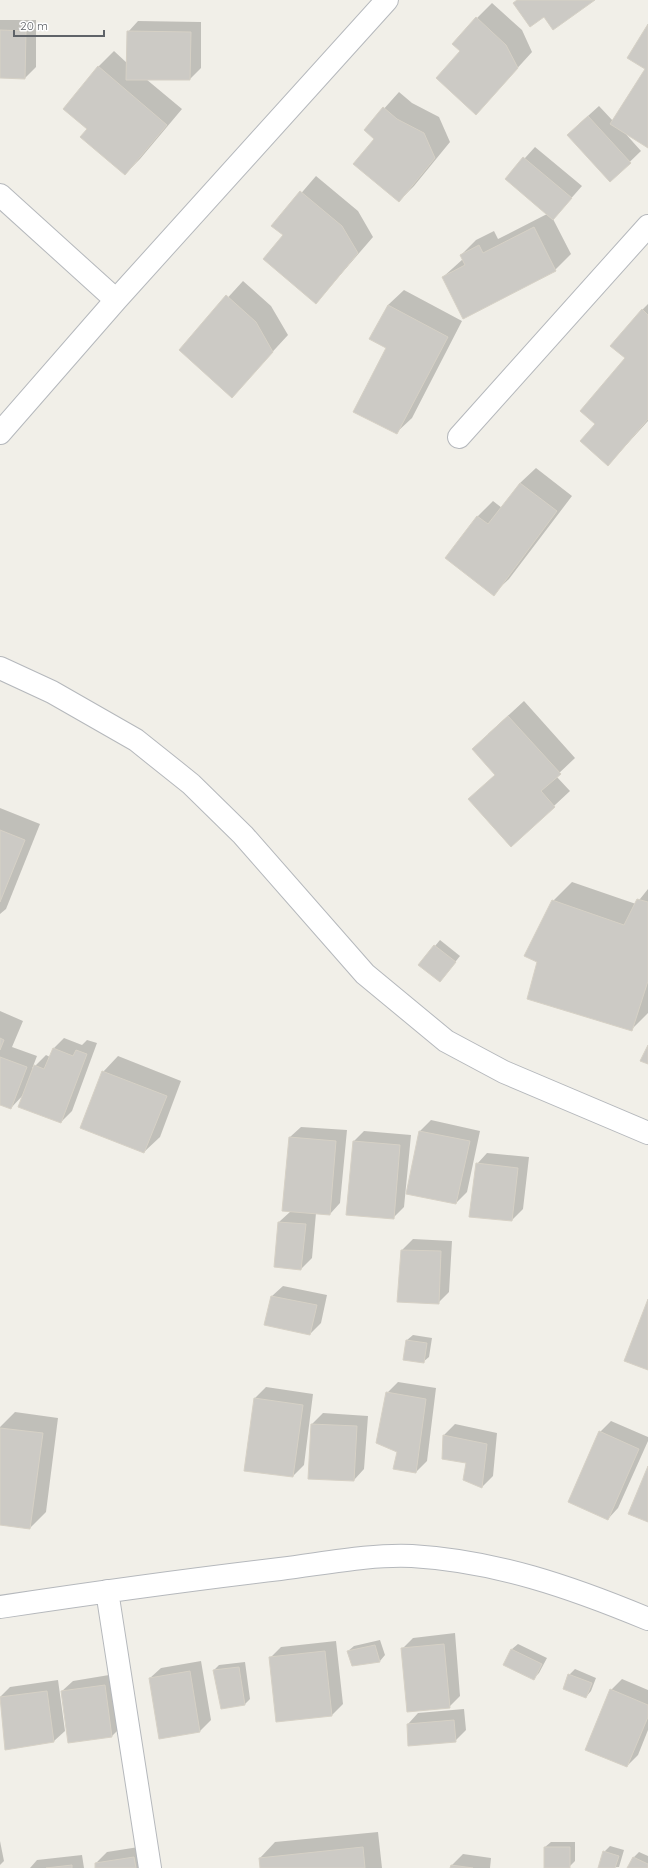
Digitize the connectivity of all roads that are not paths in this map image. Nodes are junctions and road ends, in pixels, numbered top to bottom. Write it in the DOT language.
graph roads {
  1 [pos="387,0"];
  2 [pos="0,195"];
  3 [pos="648,226"];
  4 [pos="116,300"];
  5 [pos="0,433"];
  6 [pos="459,437"];
  7 [pos="0,668"];
  8 [pos="648,1132"];
  9 [pos="107,1591"];
  10 [pos="0,1606"];
  11 [pos="648,1619"];
  12 [pos="150,1868"];
  1 -- 4 [label="street"];
  2 -- 4 [label="street"];
  3 -- 6 [label="street"];
  4 -- 5 [label="street"];
  7 -- 8 [label="street"];
  9 -- 10 [label="street"];
  9 -- 11 [label="street"];
  9 -- 12 [label="street"];
}
